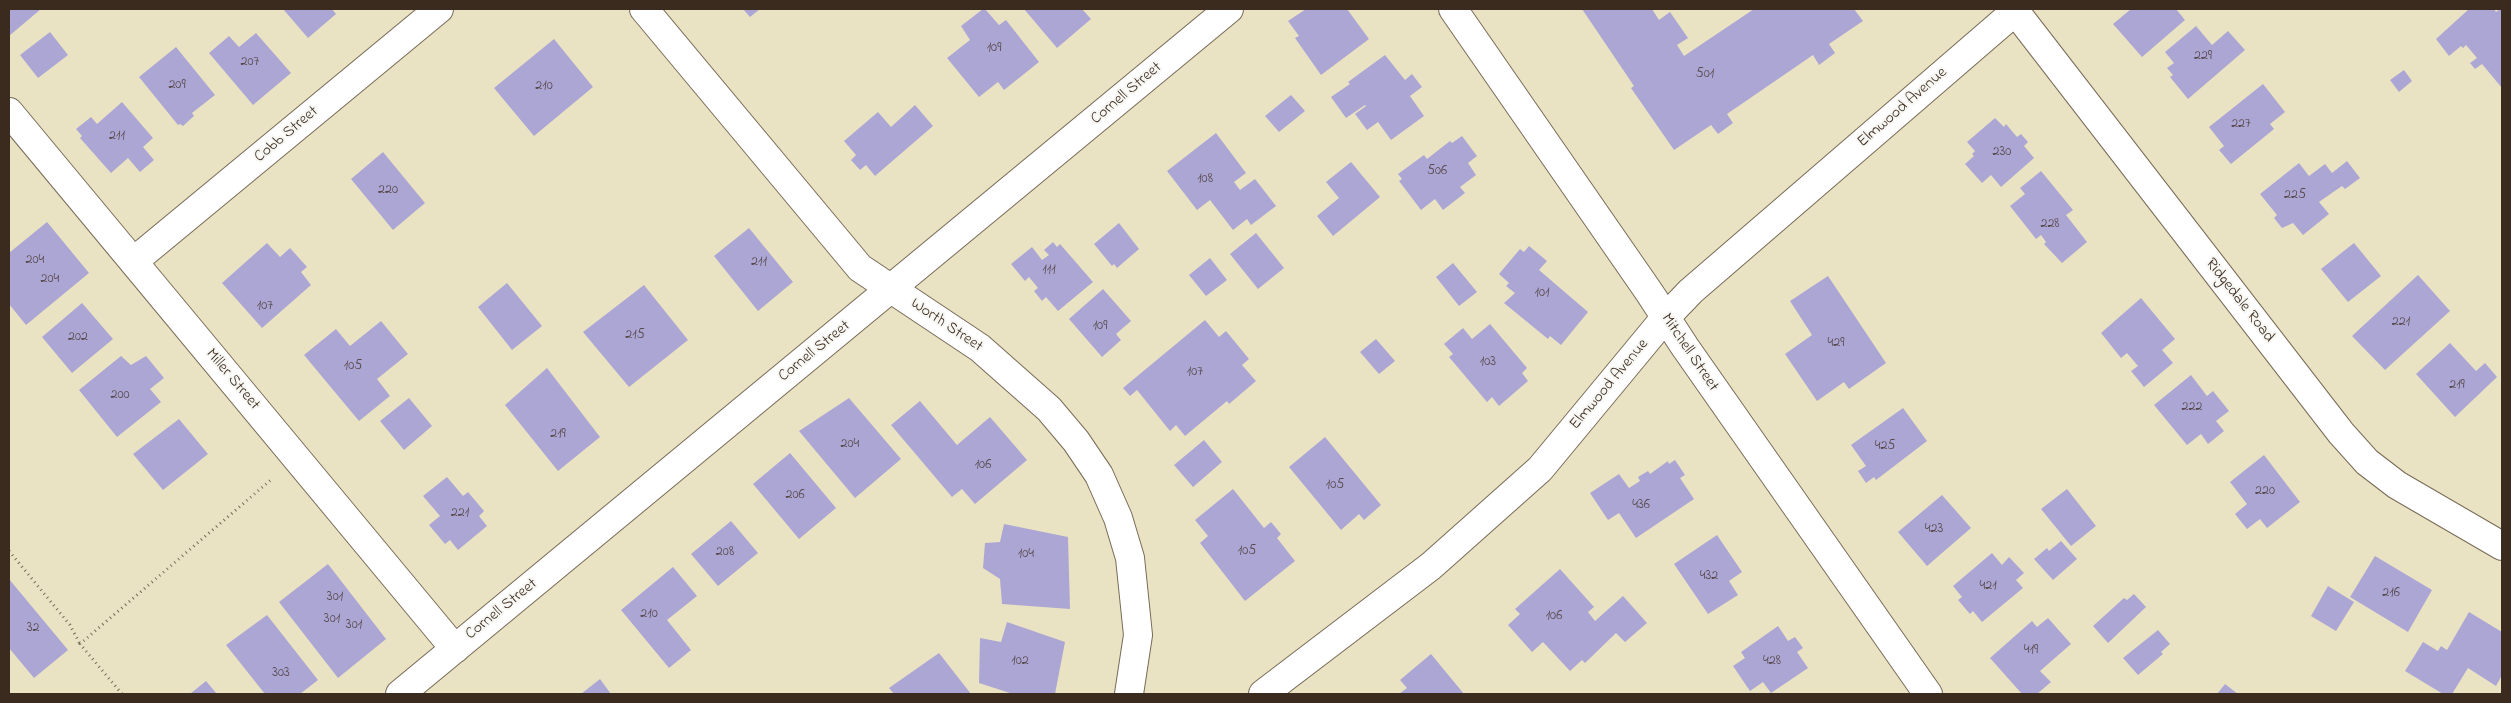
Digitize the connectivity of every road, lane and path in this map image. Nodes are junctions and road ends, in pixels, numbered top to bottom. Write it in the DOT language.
graph roads {
  1 [pos="439,9"];
  2 [pos="644,9"];
  3 [pos="1229,9"];
  4 [pos="1453,9"];
  5 [pos="2017,10"];
  6 [pos="9,112"];
  7 [pos="134,261"];
  8 [pos="891,289"];
  9 [pos="1665,318"];
  10 [pos="279,473"];
  11 [pos="2502,546"];
  12 [pos="9,551"];
  13 [pos="80,644"];
  14 [pos="455,649"];
  15 [pos="122,694"];
  16 [pos="400,694"];
  17 [pos="1129,694"];
  18 [pos="1263,694"];
  19 [pos="1928,694"];
  1 -- 7 [label="street, Cobb Street"];
  2 -- 8 [label="street, Worth Street"];
  3 -- 8 [label="street, Cornell Street"];
  4 -- 9 [label="street, Mitchell Street"];
  5 -- 9 [label="street, Elmwood Avenue"];
  5 -- 11 [label="street, Ridgedale Road"];
  6 -- 7 [label="street, Miller Street"];
  7 -- 14 [label="street, Miller Street"];
  8 -- 14 [label="street, Cornell Street"];
  8 -- 17 [label="street, Worth Street"];
  9 -- 18 [label="street, Elmwood Avenue"];
  9 -- 19 [label="street, Mitchell Street"];
  10 -- 13 [label="path"];
  12 -- 13 [label="path"];
  13 -- 15 [label="path"];
  14 -- 16 [label="street, Cornell Street"];
}
